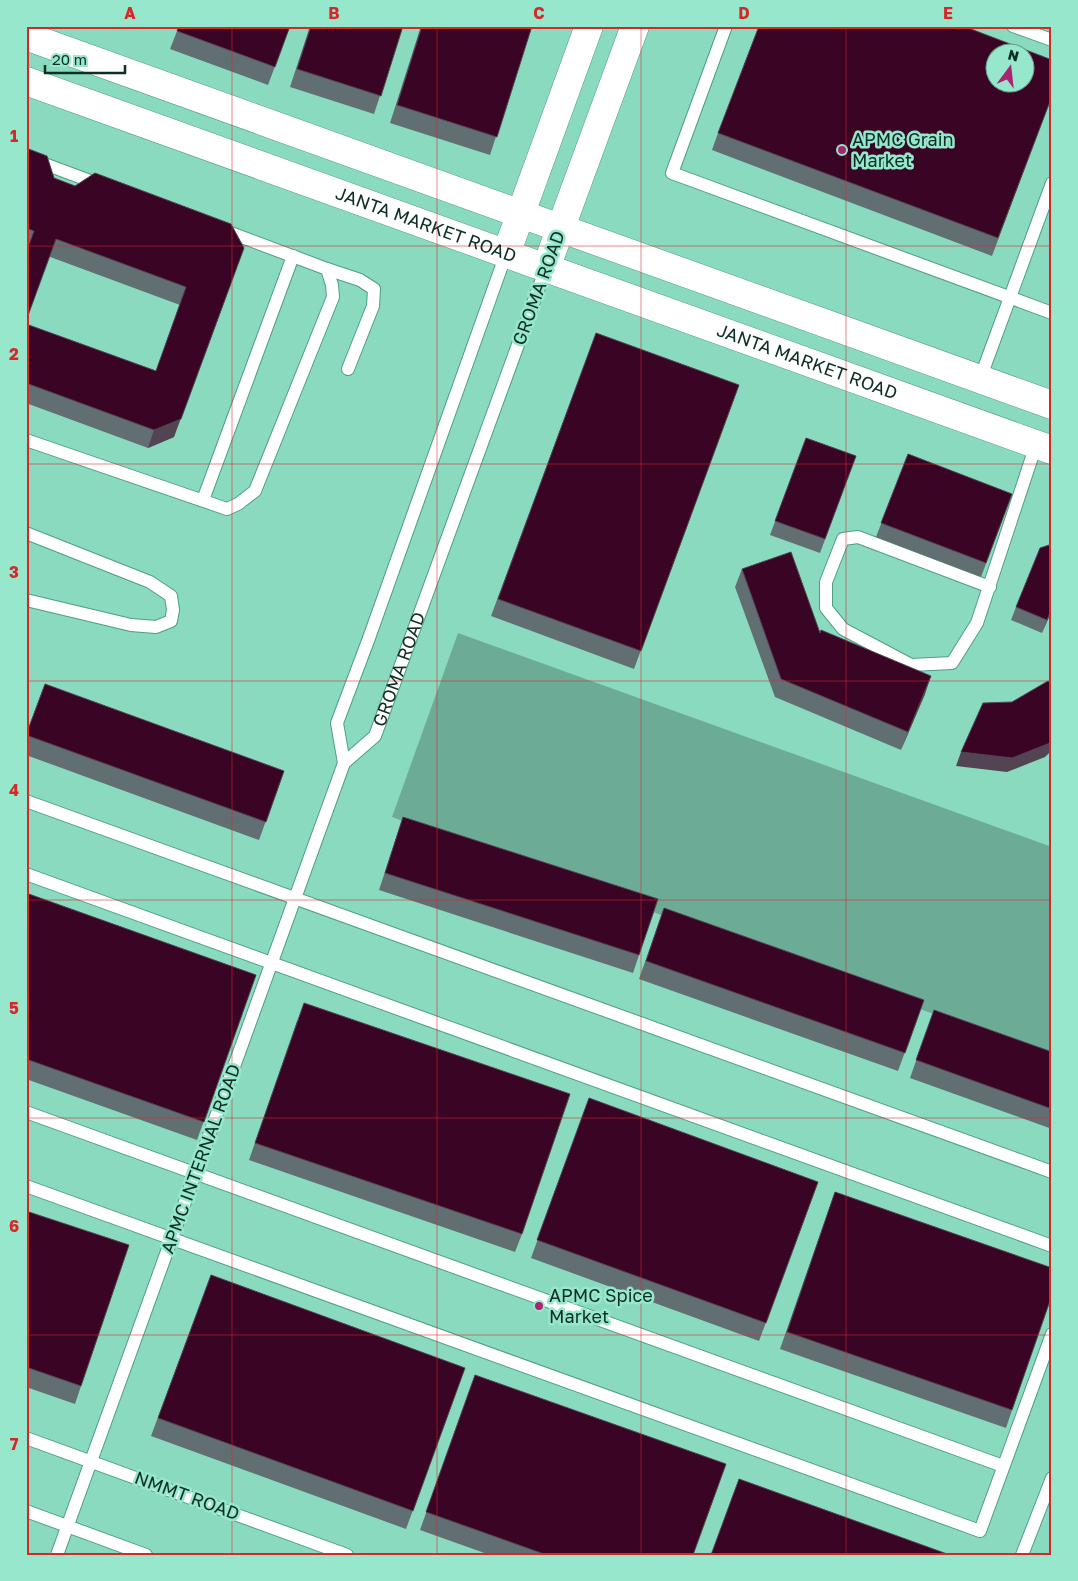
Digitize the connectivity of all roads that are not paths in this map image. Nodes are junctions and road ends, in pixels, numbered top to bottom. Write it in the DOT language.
graph roads {
  1 [pos="589,26"];
  2 [pos="635,26"];
  3 [pos="726,26"];
  4 [pos="1013,26"];
  5 [pos="26,36"];
  6 [pos="1052,40"];
  7 [pos="26,81"];
  8 [pos="26,157"];
  9 [pos="1052,183"];
  10 [pos="109,187"];
  11 [pos="521,214"];
  12 [pos="210,225"];
  13 [pos="561,228"];
  14 [pos="506,254"];
  15 [pos="293,256"];
  16 [pos="327,268"];
  17 [pos="546,268"];
  18 [pos="1010,298"];
  19 [pos="1052,313"];
  20 [pos="348,369"];
  21 [pos="980,379"];
  22 [pos="1052,405"];
  23 [pos="26,440"];
  24 [pos="1044,448"];
  25 [pos="203,500"];
  26 [pos="26,534"];
  27 [pos="990,587"];
  28 [pos="26,600"];
  29 [pos="344,763"];
  30 [pos="26,801"];
  31 [pos="26,874"];
  32 [pos="295,898"];
  33 [pos="271,963"];
  34 [pos="26,1112"];
  35 [pos="1052,1172"];
  36 [pos="195,1174"];
  37 [pos="26,1186"];
  38 [pos="172,1239"];
  39 [pos="1052,1246"];
  40 [pos="1052,1334"];
  41 [pos="26,1438"];
  42 [pos="91,1462"];
  43 [pos="1004,1466"];
  44 [pos="1052,1478"];
  45 [pos="26,1511"];
  46 [pos="68,1526"];
  47 [pos="58,1555"];
  48 [pos="146,1555"];
  49 [pos="347,1555"];
  50 [pos="1022,1555"];
  1 -- 11 [label="main road"];
  2 -- 13 [label="main road, GROMA ROAD"];
  3 -- 18 [label="lane"];
  4 -- 6 [label="lane"];
  5 -- 11 [label="main road"];
  7 -- 14 [label="main road, JANTA MARKET ROAD"];
  8 -- 10 [label="lane"];
  9 -- 18 [label="lane"];
  11 -- 13 [label="main road"];
  11 -- 14 [label="main road"];
  12 -- 15 [label="lane"];
  13 -- 17 [label="main road, GROMA ROAD"];
  13 -- 21 [label="main road"];
  14 -- 17 [label="main road, JANTA MARKET ROAD"];
  14 -- 29 [label="lane"];
  15 -- 16 [label="lane"];
  15 -- 25 [label="lane"];
  16 -- 20 [label="lane"];
  16 -- 25 [label="lane"];
  17 -- 24 [label="main road, JANTA MARKET ROAD"];
  17 -- 29 [label="lane, GROMA ROAD"];
  18 -- 19 [label="lane"];
  18 -- 21 [label="lane"];
  21 -- 22 [label="main road"];
  23 -- 25 [label="lane"];
  24 -- 27 [label="lane"];
  26 -- 28 [label="lane"];
  27 -- 27 [label="lane"];
  29 -- 32 [label="lane, APMC INTERNAL ROAD"];
  30 -- 32 [label="lane"];
  31 -- 33 [label="lane"];
  32 -- 33 [label="lane, APMC INTERNAL ROAD"];
  32 -- 35 [label="lane"];
  33 -- 36 [label="lane, APMC INTERNAL ROAD"];
  33 -- 39 [label="lane"];
  34 -- 36 [label="lane"];
  36 -- 38 [label="lane, APMC INTERNAL ROAD"];
  36 -- 43 [label="lane"];
  37 -- 38 [label="lane"];
  38 -- 42 [label="lane, APMC INTERNAL ROAD"];
  38 -- 43 [label="lane"];
  40 -- 43 [label="lane"];
  41 -- 42 [label="lane, NMMT ROAD"];
  42 -- 46 [label="lane, APMC INTERNAL ROAD"];
  42 -- 49 [label="lane, NMMT ROAD"];
  44 -- 50 [label="lane"];
  45 -- 46 [label="lane"];
  46 -- 47 [label="lane, APMC INTERNAL ROAD"];
  46 -- 48 [label="lane"];
}
